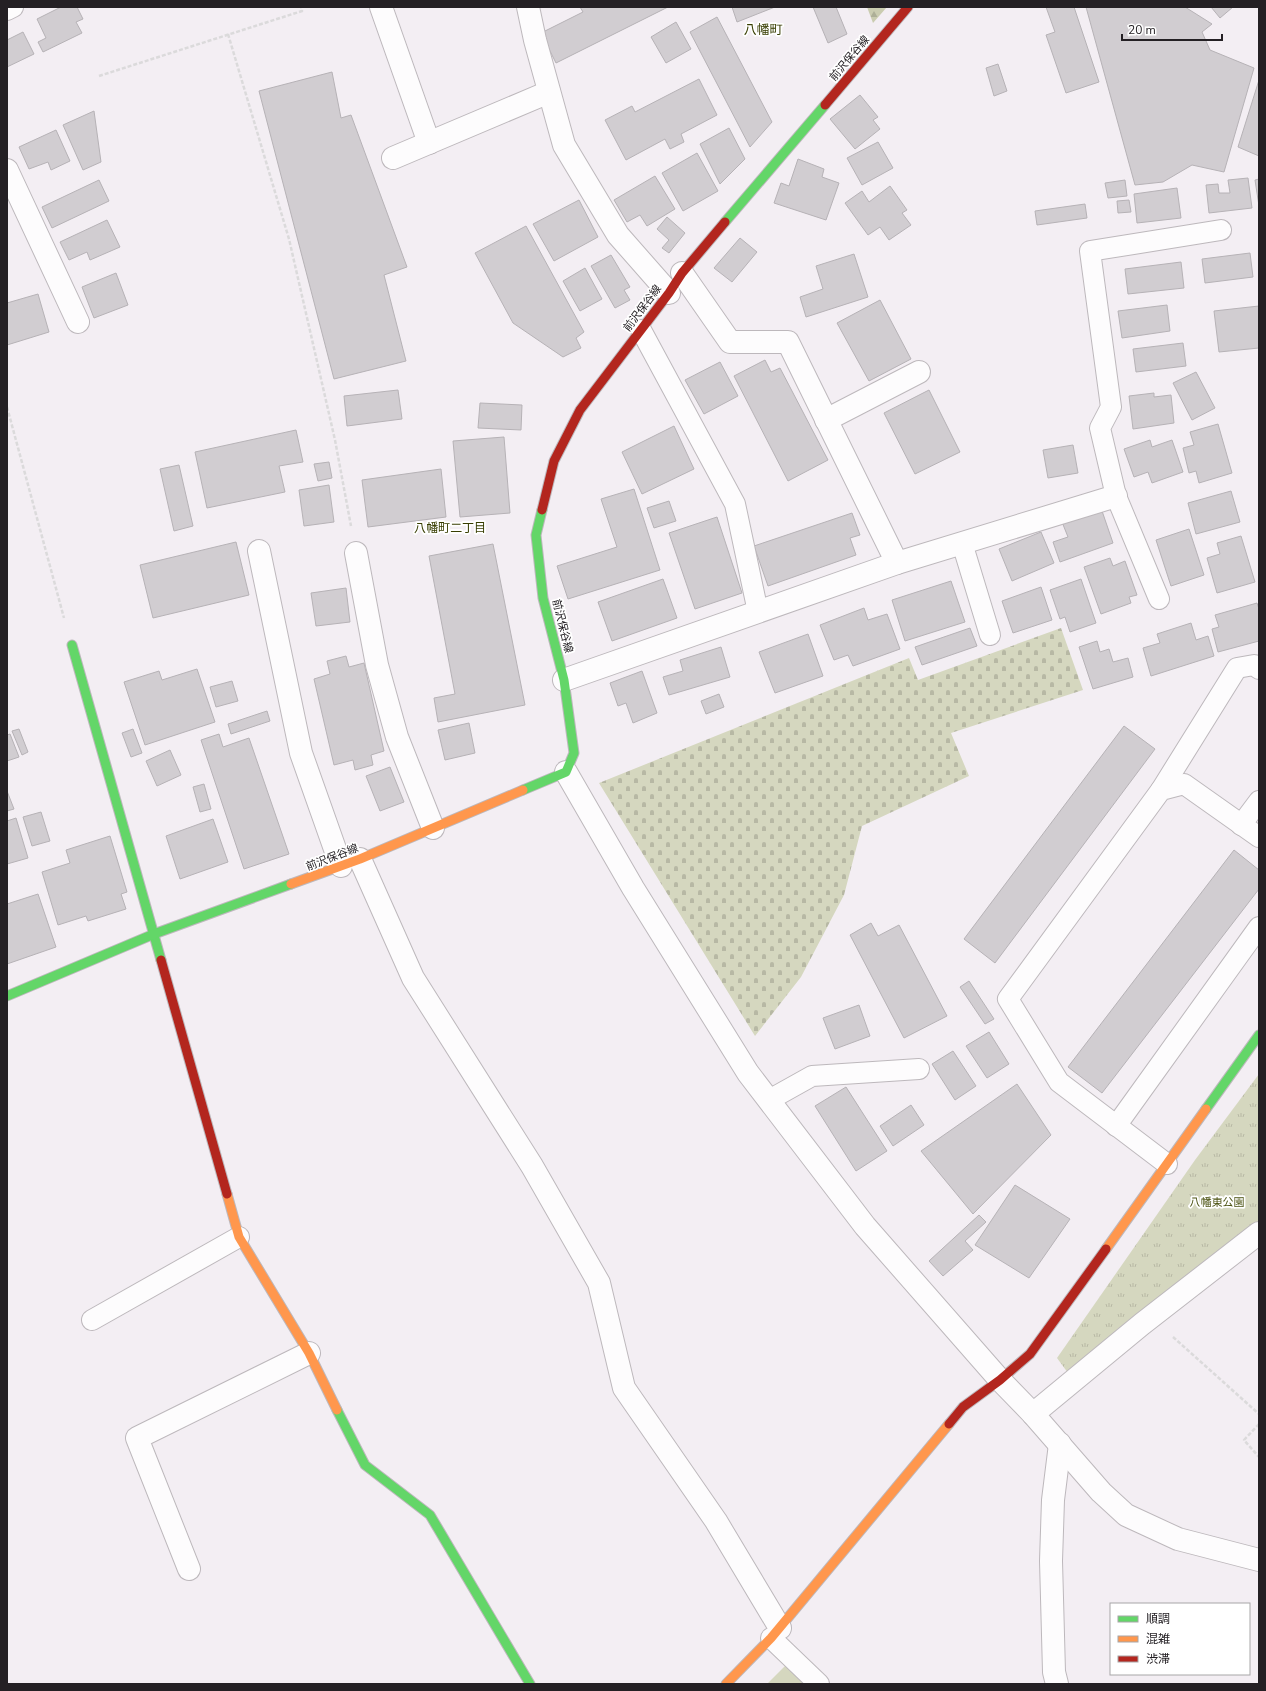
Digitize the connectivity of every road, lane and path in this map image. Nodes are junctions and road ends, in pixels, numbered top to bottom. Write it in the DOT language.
graph roads {
  1 [pos="13,7"];
  2 [pos="301,7"];
  3 [pos="381,7"];
  4 [pos="528,7"];
  5 [pos="908,7"];
  6 [pos="7,10"];
  7 [pos="228,34"];
  8 [pos="99,76"];
  9 [pos="549,92"];
  10 [pos="429,143"];
  11 [pos="393,158"];
  12 [pos="7,170"];
  13 [pos="1221,230"];
  14 [pos="682,273"];
  15 [pos="669,293"];
  16 [pos="78,322"];
  17 [pos="641,330"];
  18 [pos="919,372"];
  19 [pos="7,407"];
  20 [pos="826,420"];
  21 [pos="1116,496"];
  22 [pos="962,543"];
  23 [pos="259,551"];
  24 [pos="356,553"];
  25 [pos="897,563"];
  26 [pos="1159,599"];
  27 [pos="758,612"];
  28 [pos="990,635"];
  29 [pos="72,645"];
  30 [pos="1259,669"];
  31 [pos="564,680"];
  32 [pos="566,772"];
  33 [pos="1161,790"];
  34 [pos="1259,801"];
  35 [pos="1241,825"];
  36 [pos="433,828"];
  37 [pos="1259,837"];
  38 [pos="351,863"];
  39 [pos="1259,927"];
  40 [pos="154,934"];
  41 [pos="7,996"];
  42 [pos="1259,1035"];
  43 [pos="919,1069"];
  44 [pos="769,1100"];
  45 [pos="1116,1126"];
  46 [pos="1167,1164"];
  47 [pos="1259,1233"];
  48 [pos="239,1237"];
  49 [pos="1151,1317"];
  50 [pos="92,1320"];
  51 [pos="309,1353"];
  52 [pos="1000,1380"];
  53 [pos="1033,1414"];
  54 [pos="1259,1414"];
  55 [pos="1259,1424"];
  56 [pos="1060,1444"];
  57 [pos="1259,1457"];
  58 [pos="1256,1556"];
  59 [pos="189,1569"];
  60 [pos="776,1633"];
  61 [pos="530,1684"];
  62 [pos="726,1684"];
  63 [pos="819,1684"];
  64 [pos="1057,1684"];
  1 -- 6 [label="lane"];
  2 -- 7 [label="path"];
  3 -- 10 [label="street"];
  4 -- 9 [label="street"];
  5 -- 14 [label="street, 前沢保谷線"];
  7 -- 8 [label="path"];
  7 -- 24 [label="path"];
  9 -- 10 [label="street"];
  9 -- 15 [label="street"];
  10 -- 11 [label="street"];
  12 -- 16 [label="street"];
  13 -- 21 [label="lane"];
  14 -- 15 [label="street, 前沢保谷線"];
  14 -- 20 [label="street"];
  15 -- 17 [label="street, 前沢保谷線"];
  17 -- 27 [label="lane"];
  17 -- 31 [label="street, 前沢保谷線"];
  18 -- 20 [label="street"];
  19 -- 29 [label="path"];
  20 -- 25 [label="street"];
  21 -- 22 [label="street"];
  21 -- 26 [label="lane"];
  22 -- 25 [label="street"];
  22 -- 28 [label="lane"];
  23 -- 38 [label="street"];
  24 -- 36 [label="street"];
  25 -- 27 [label="street"];
  27 -- 31 [label="street"];
  29 -- 40 [label="street"];
  30 -- 33 [label="lane"];
  31 -- 32 [label="street, 前沢保谷線"];
  32 -- 36 [label="street, 前沢保谷線"];
  32 -- 44 [label="street"];
  33 -- 35 [label="lane"];
  33 -- 45 [label="lane"];
  34 -- 35 [label="lane"];
  35 -- 37 [label="lane"];
  36 -- 38 [label="street, 前沢保谷線"];
  38 -- 40 [label="street, 前沢保谷線"];
  38 -- 60 [label="street"];
  39 -- 45 [label="lane"];
  40 -- 41 [label="street, 前沢保谷線"];
  40 -- 48 [label="street"];
  42 -- 46 [label="street"];
  43 -- 44 [label="lane"];
  44 -- 52 [label="street"];
  45 -- 46 [label="lane"];
  46 -- 52 [label="street"];
  47 -- 49 [label="street"];
  48 -- 50 [label="lane"];
  48 -- 51 [label="street"];
  49 -- 53 [label="street"];
  49 -- 54 [label="path"];
  51 -- 59 [label="street"];
  51 -- 61 [label="street"];
  52 -- 53 [label="street"];
  52 -- 60 [label="street"];
  53 -- 56 [label="street"];
  55 -- 57 [label="path"];
  56 -- 58 [label="street"];
  56 -- 64 [label="street"];
  60 -- 62 [label="street"];
  60 -- 63 [label="lane"];
}
